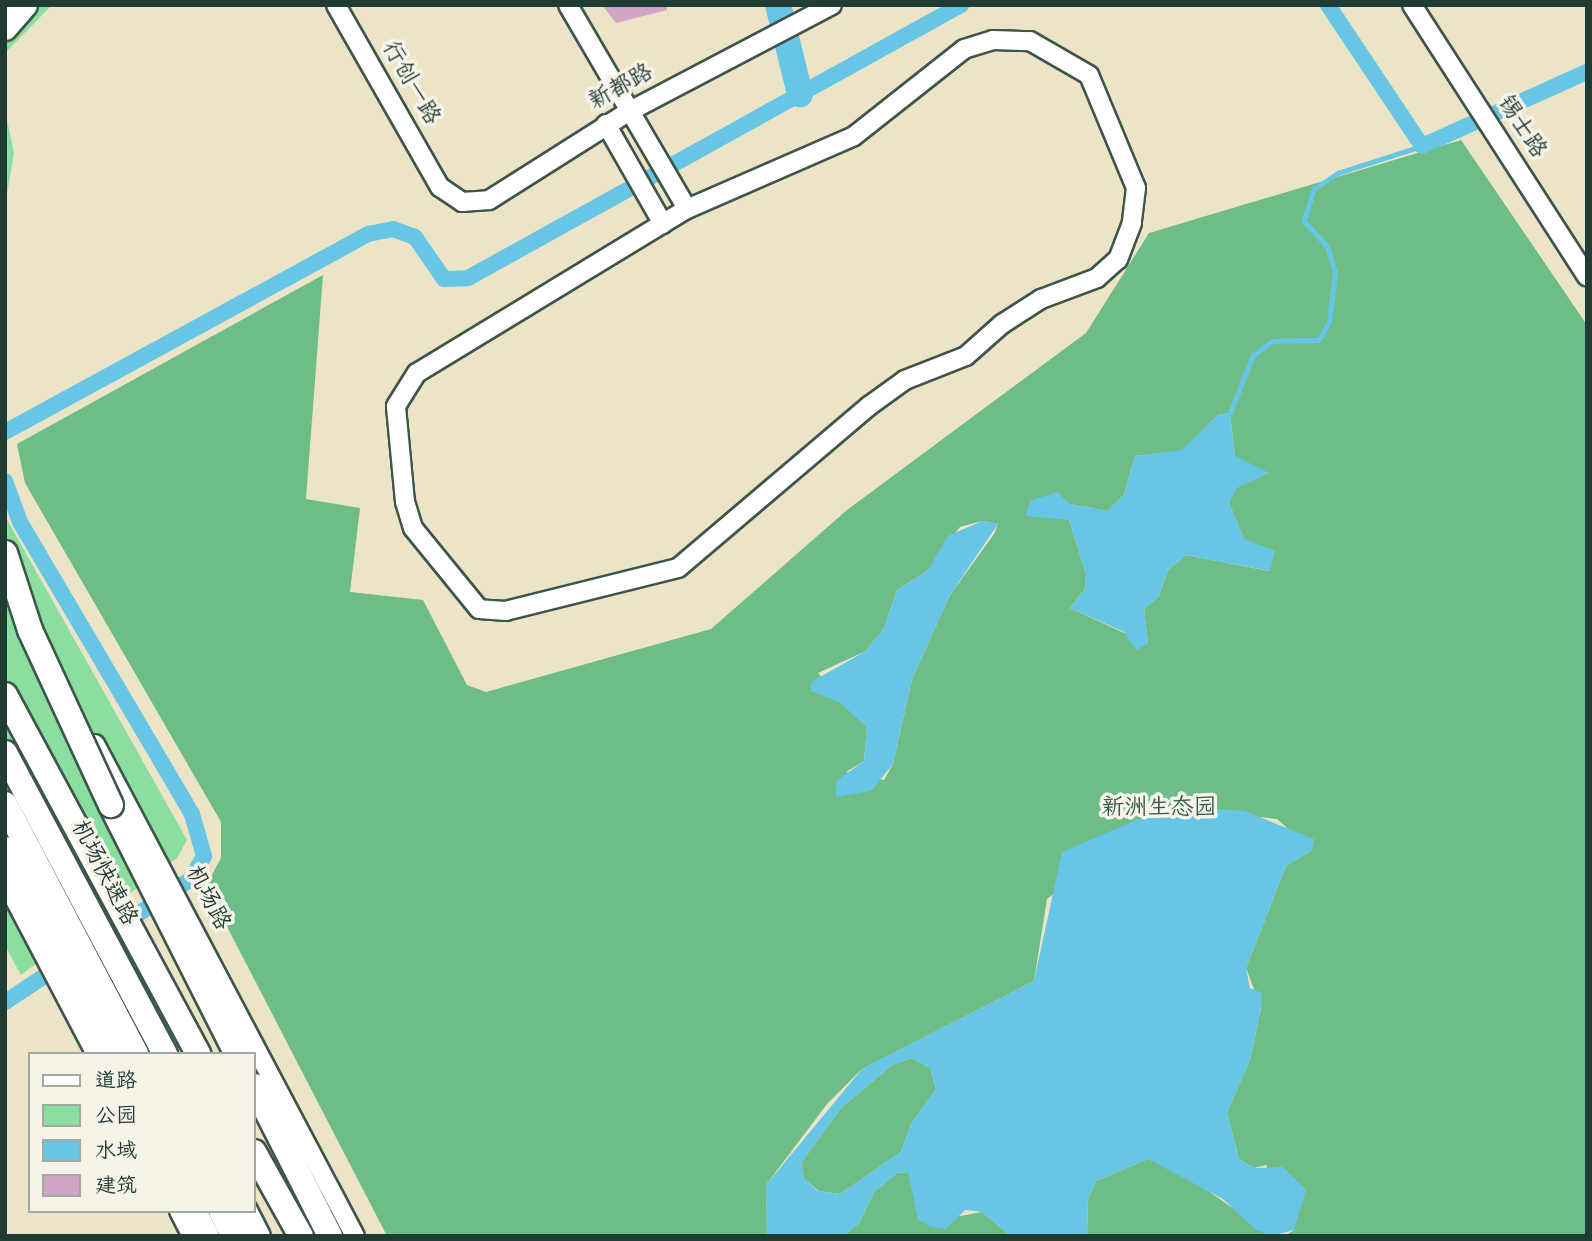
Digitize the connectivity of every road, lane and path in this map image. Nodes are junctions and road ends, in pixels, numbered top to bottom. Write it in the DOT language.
graph roads {
  1 [pos="25,5"];
  2 [pos="336,5"];
  3 [pos="568,5"];
  4 [pos="832,5"];
  5 [pos="1412,5"];
  6 [pos="5,28"];
  7 [pos="631,111"];
  8 [pos="606,124"];
  9 [pos="440,187"];
  10 [pos="684,203"];
  11 [pos="660,218"];
  12 [pos="1587,277"];
  13 [pos="5,553"];
  14 [pos="5,590"];
  15 [pos="5,695"];
  16 [pos="5,753"];
  17 [pos="5,804"];
  18 [pos="5,849"];
  19 [pos="157,877"];
  20 [pos="5,881"];
  21 [pos="177,917"];
  22 [pos="52,935"];
  23 [pos="75,978"];
  24 [pos="95,1052"];
  25 [pos="112,1052"];
  26 [pos="134,1052"];
  27 [pos="164,1052"];
  28 [pos="197,1052"];
  29 [pos="236,1052"];
  30 [pos="252,1052"];
  31 [pos="256,1059"];
  32 [pos="256,1090"];
  33 [pos="256,1156"];
  34 [pos="180,1213"];
  35 [pos="195,1213"];
  36 [pos="222,1213"];
  37 [pos="246,1213"];
  38 [pos="192,1236"];
  39 [pos="207,1236"];
  40 [pos="234,1236"];
  41 [pos="258,1236"];
  42 [pos="301,1236"];
  43 [pos="330,1236"];
  44 [pos="355,1236"];
  1 -- 6 [label="highway"];
  2 -- 9 [label="street, 行创一路"];
  3 -- 7 [label="street"];
  4 -- 7 [label="street, 新都路"];
  5 -- 12 [label="street, 锡士路"];
  7 -- 8 [label="street, 新都路"];
  7 -- 10 [label="street"];
  8 -- 9 [label="street, 新都路"];
  8 -- 11 [label="street"];
  10 -- 11 [label="street"];
  10 -- 11 [label="street"];
  13 -- 19 [label="highway, bridge"];
  14 -- 19 [label="street, 机场路"];
  15 -- 28 [label="highway, 机场快速路"];
  16 -- 27 [label="highway, 机场快速路"];
  17 -- 22 [label="highway"];
  18 -- 22 [label="highway"];
  19 -- 21 [label="highway"];
  20 -- 22 [label="street"];
  21 -- 29 [label="highway"];
  21 -- 30 [label="street, 机场路"];
  22 -- 23 [label="highway"];
  22 -- 23 [label="street"];
  23 -- 24 [label="street"];
  23 -- 25 [label="highway"];
  23 -- 26 [label="highway"];
  31 -- 44 [label="street, 机场路"];
  32 -- 43 [label="highway"];
  33 -- 42 [label="highway"];
  34 -- 38 [label="street"];
  35 -- 39 [label="highway"];
  36 -- 40 [label="highway"];
  37 -- 41 [label="highway"];
}
